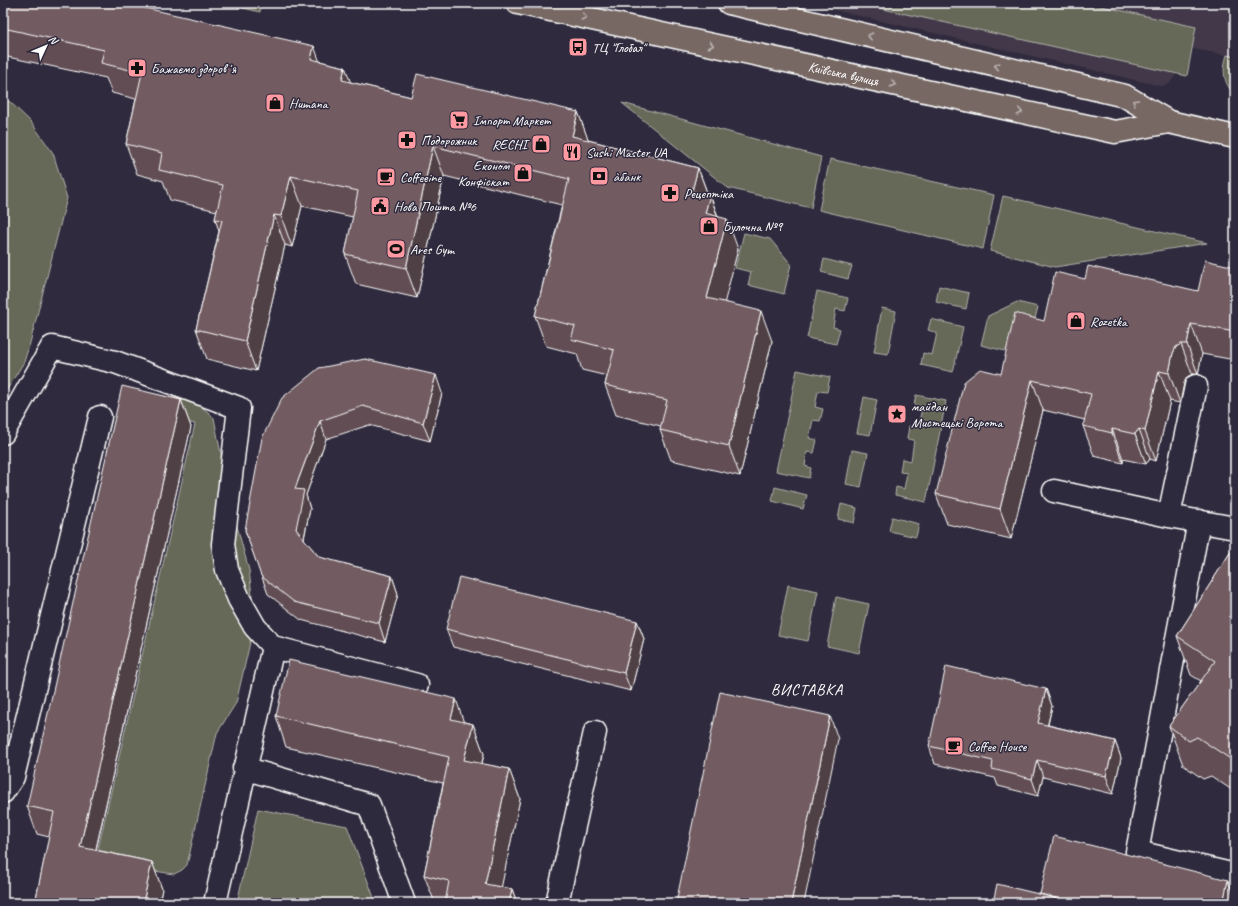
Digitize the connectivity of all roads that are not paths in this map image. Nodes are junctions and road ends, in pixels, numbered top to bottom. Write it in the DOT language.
graph roads {
  1 [pos="518,3"];
  2 [pos="729,3"];
  3 [pos="1169,122"];
  4 [pos="1235,137"];
  5 [pos="1196,386"];
  6 [pos="100,417"];
  7 [pos="3,433"];
  8 [pos="1054,491"];
  9 [pos="1169,516"];
  10 [pos="1199,521"];
  11 [pos="1235,528"];
  12 [pos="273,647"];
  13 [pos="417,685"];
  14 [pos="595,732"];
  15 [pos="244,768"];
  16 [pos="3,792"];
  17 [pos="1235,875"];
  18 [pos="215,903"];
  19 [pos="404,903"];
  20 [pos="556,903"];
  1 -- 3 [label="main road, Київська вулиця, one-way"];
  3 -- 2 [label="main road, Київська вулиця, one-way"];
  3 -- 4 [label="main road, Київська вулиця"];
  5 -- 9 [label="street"];
  6 -- 16 [label="street"];
  7 -- 12 [label="street"];
  8 -- 9 [label="street"];
  9 -- 10 [label="street"];
  10 -- 11 [label="street"];
  10 -- 17 [label="street"];
  12 -- 13 [label="street"];
  12 -- 15 [label="street"];
  14 -- 20 [label="street"];
  15 -- 18 [label="street"];
  15 -- 19 [label="street"];
}
